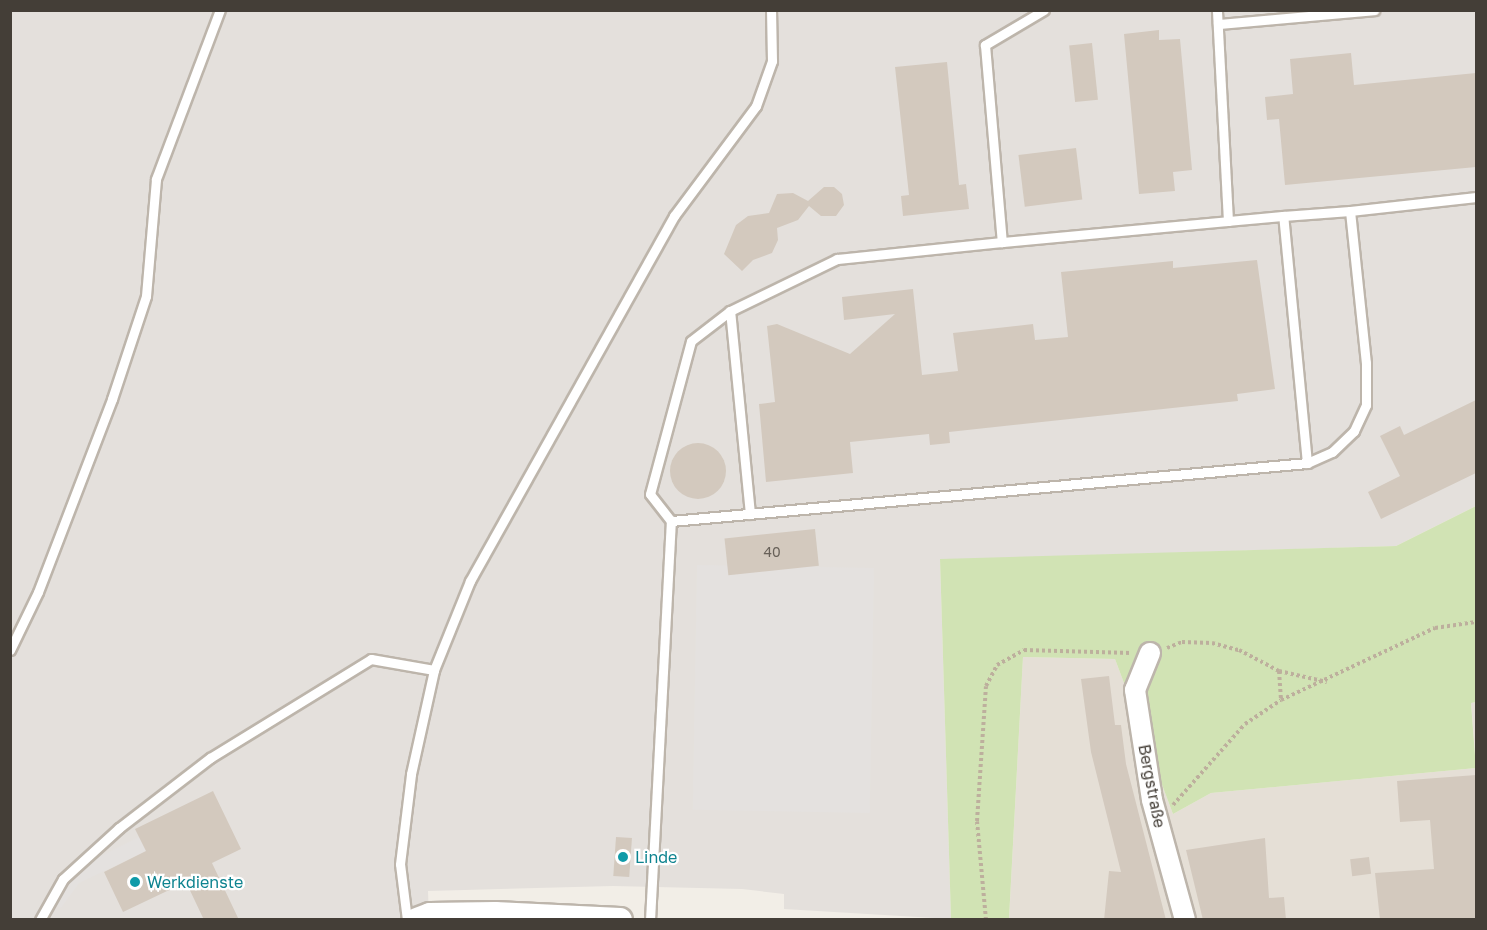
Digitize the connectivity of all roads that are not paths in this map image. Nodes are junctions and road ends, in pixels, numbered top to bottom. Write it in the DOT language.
graph roads {
  1 [pos="220,10"];
  2 [pos="771,10"];
  3 [pos="1044,10"];
  4 [pos="1217,10"];
  5 [pos="1374,10"];
  6 [pos="1218,24"];
  7 [pos="1476,197"];
  8 [pos="1350,211"];
  9 [pos="1283,216"];
  10 [pos="1228,221"];
  11 [pos="1002,242"];
  12 [pos="730,310"];
  13 [pos="1307,463"];
  14 [pos="750,513"];
  15 [pos="671,521"];
  16 [pos="10,650"];
  17 [pos="1150,653"];
  18 [pos="434,670"];
  19 [pos="40,920"];
  20 [pos="407,920"];
  21 [pos="417,920"];
  22 [pos="620,920"];
  23 [pos="650,920"];
  24 [pos="1185,920"];
  1 -- 16 [label="lane"];
  2 -- 18 [label="lane"];
  3 -- 11 [label="lane"];
  4 -- 6 [label="lane"];
  5 -- 6 [label="lane"];
  6 -- 10 [label="lane"];
  7 -- 8 [label="lane"];
  8 -- 9 [label="lane"];
  8 -- 13 [label="lane"];
  9 -- 10 [label="lane"];
  9 -- 13 [label="lane"];
  10 -- 11 [label="lane"];
  11 -- 12 [label="lane"];
  12 -- 14 [label="lane"];
  12 -- 15 [label="lane"];
  13 -- 14 [label="lane"];
  14 -- 15 [label="lane"];
  15 -- 23 [label="lane"];
  17 -- 24 [label="street, Bergstraße"];
  18 -- 19 [label="lane"];
  18 -- 20 [label="lane"];
  21 -- 22 [label="street"];
}
